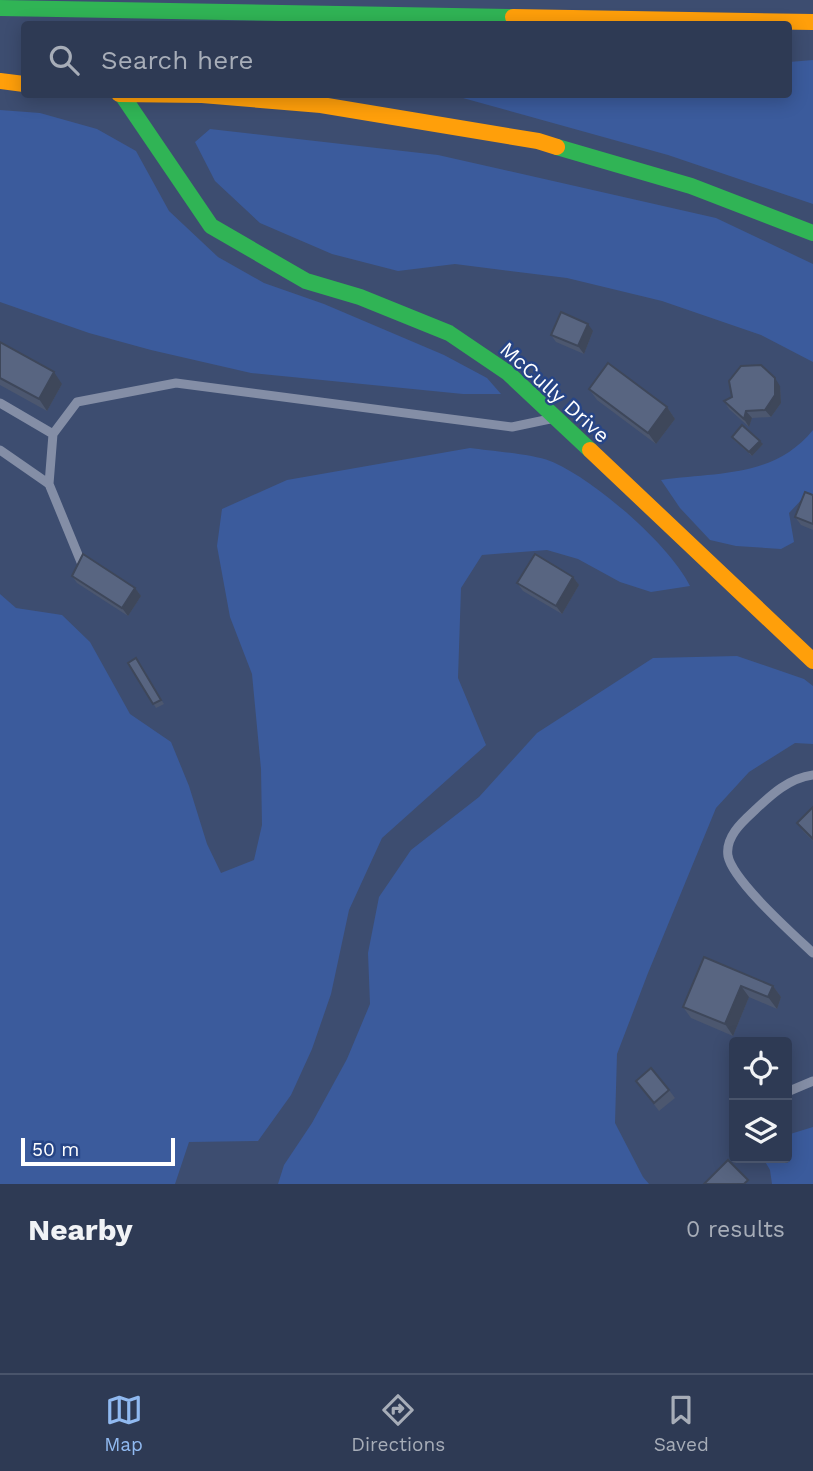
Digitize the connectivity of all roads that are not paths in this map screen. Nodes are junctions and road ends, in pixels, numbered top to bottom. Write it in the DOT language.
graph roads {
  1 [pos="0,8"];
  2 [pos="755,21"];
  3 [pos="792,22"];
  4 [pos="813,22"];
  5 [pos="0,81"];
  6 [pos="21,84"];
  7 [pos="123,98"];
  8 [pos="238,98"];
  9 [pos="813,233"];
  10 [pos="0,403"];
  11 [pos="555,418"];
  12 [pos="53,434"];
  13 [pos="0,450"];
  14 [pos="49,484"];
  15 [pos="81,562"];
  16 [pos="813,661"];
  17 [pos="813,775"];
  18 [pos="813,953"];
  19 [pos="813,1081"];
  20 [pos="792,1090"];
  1 -- 2 [label="main road"];
  3 -- 4 [label="main road"];
  5 -- 6 [label="main road"];
  7 -- 11 [label="main road, McCully Drive"];
  8 -- 9 [label="main road"];
  10 -- 12 [label="lane"];
  11 -- 12 [label="lane"];
  11 -- 16 [label="main road, McCully Drive"];
  12 -- 14 [label="lane"];
  13 -- 14 [label="lane"];
  14 -- 15 [label="lane"];
  17 -- 18 [label="lane"];
  19 -- 20 [label="lane"];
}
